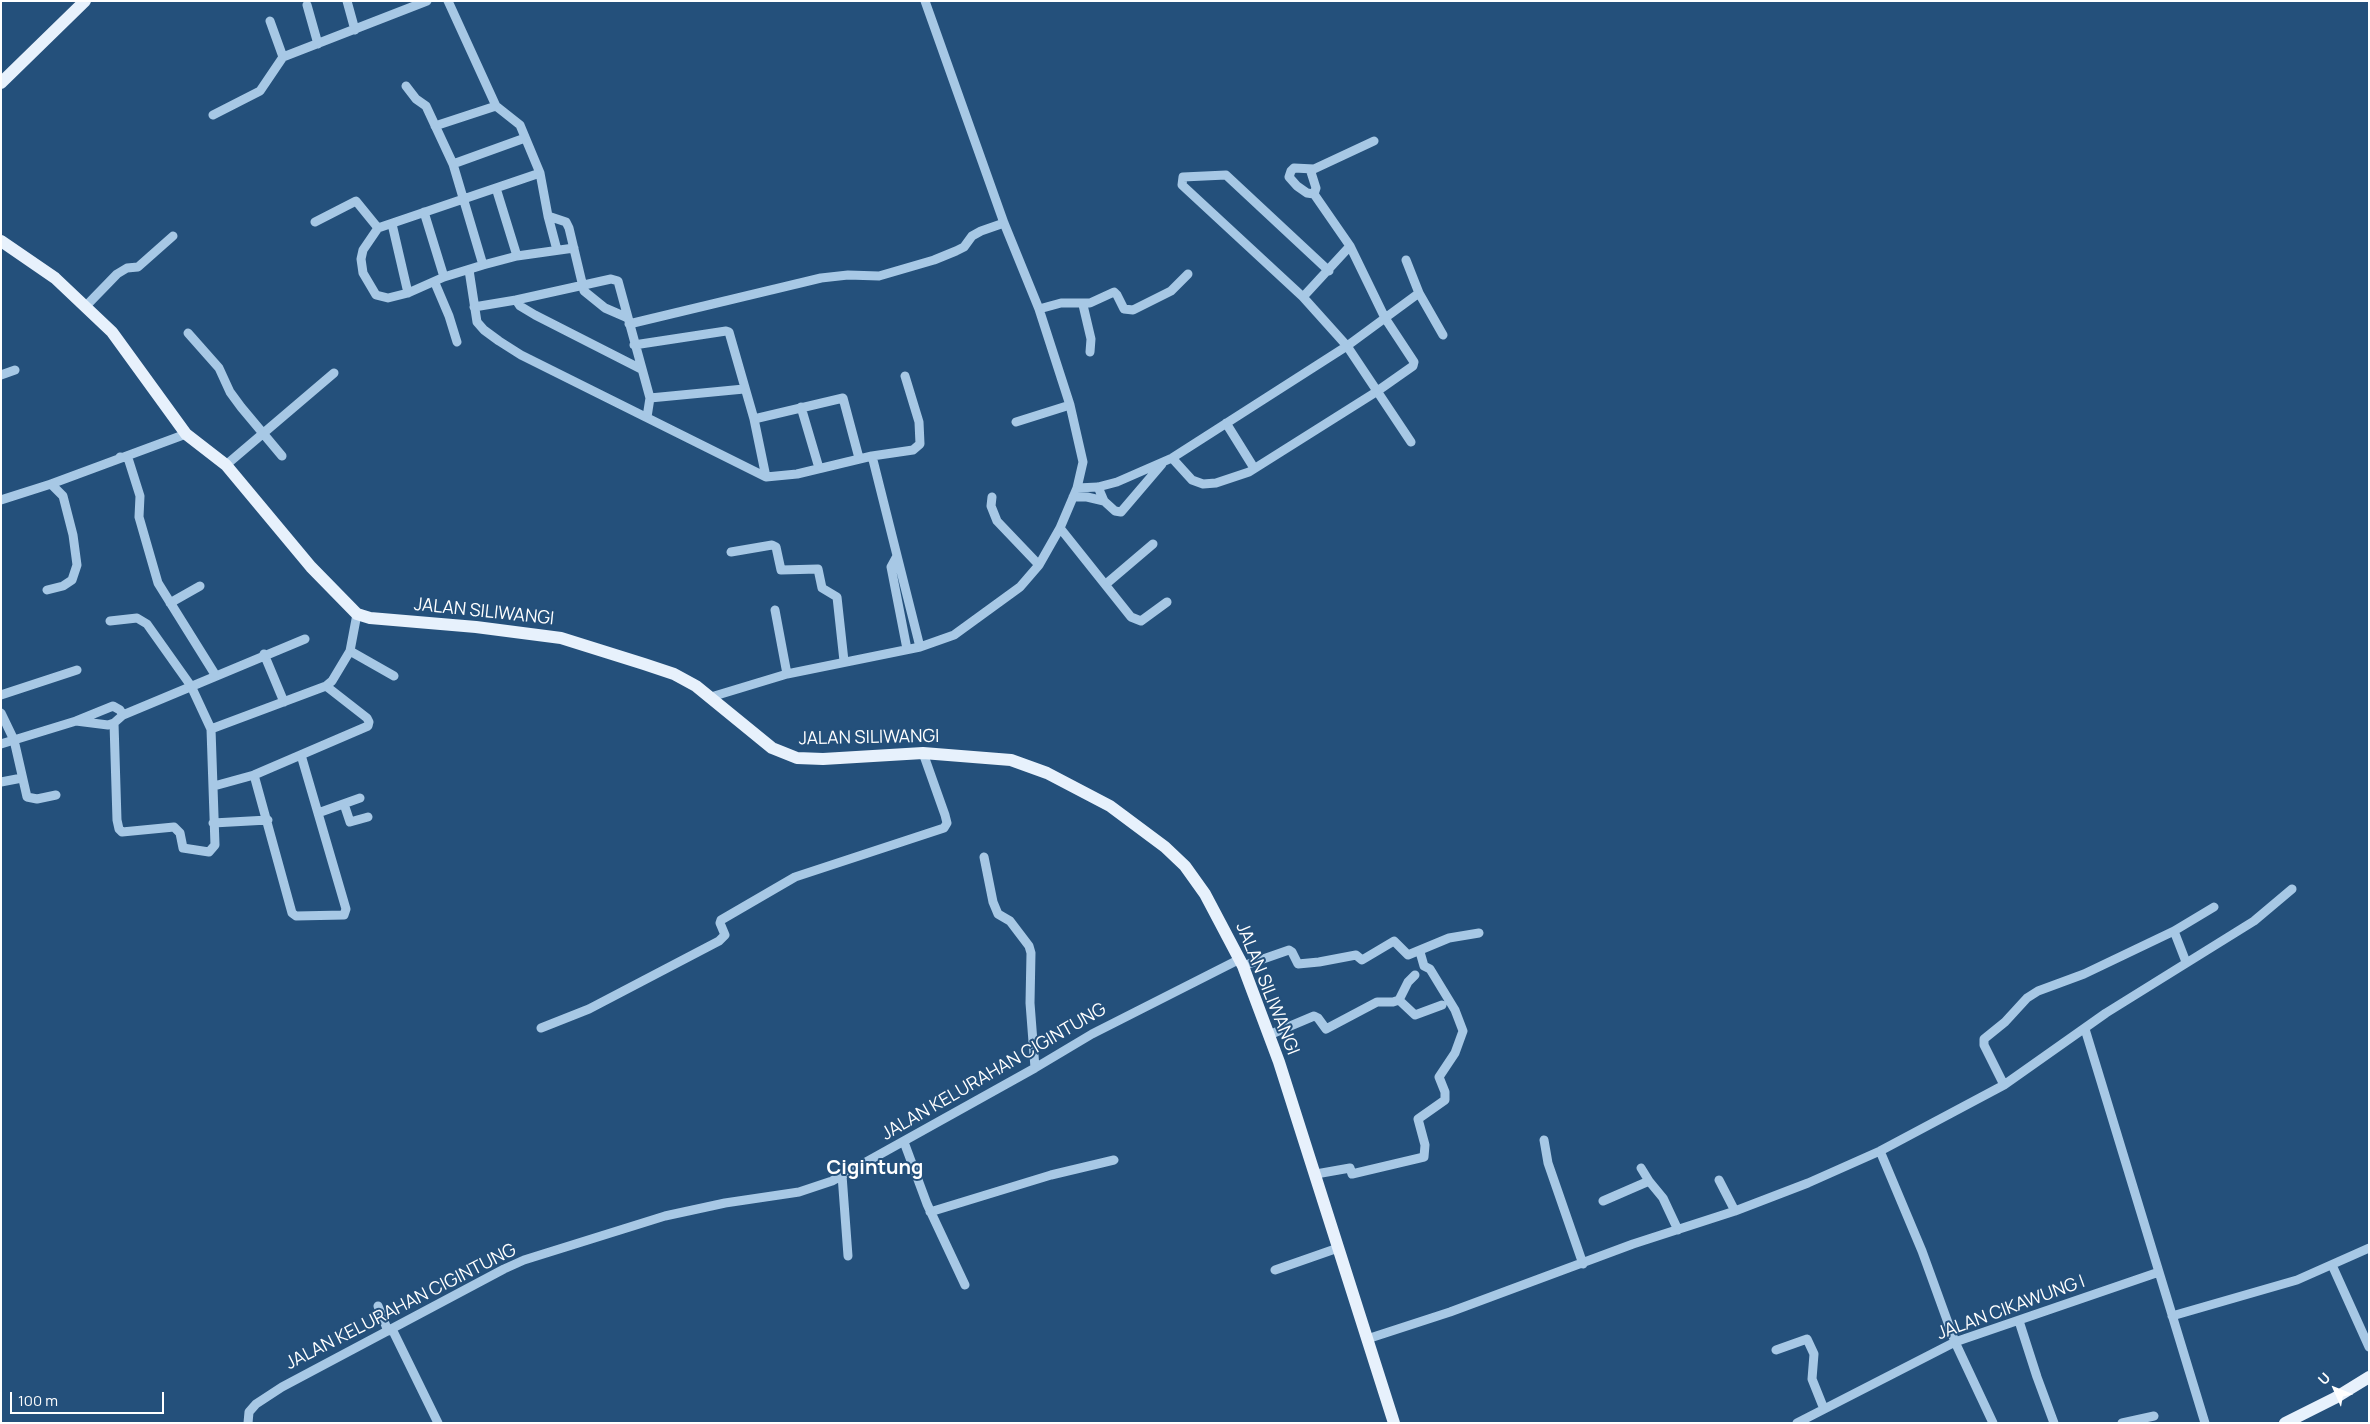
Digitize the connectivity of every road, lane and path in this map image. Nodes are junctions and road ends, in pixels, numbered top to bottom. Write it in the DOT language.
graph roads {
  1 [pos="85,1"];
  2 [pos="347,1"];
  3 [pos="427,1"];
  4 [pos="448,1"];
  5 [pos="925,1"];
  6 [pos="307,5"];
  7 [pos="270,21"];
  8 [pos="355,30"];
  9 [pos="318,44"];
  10 [pos="283,57"];
  11 [pos="1,83"];
  12 [pos="406,86"];
  13 [pos="496,106"];
  14 [pos="213,115"];
  15 [pos="436,126"];
  16 [pos="525,138"];
  17 [pos="1374,141"];
  18 [pos="453,164"];
  19 [pos="1310,170"];
  20 [pos="540,173"];
  21 [pos="496,188"];
  22 [pos="1314,194"];
  23 [pos="463,199"];
  24 [pos="424,212"];
  25 [pos="548,216"];
  26 [pos="315,222"];
  27 [pos="1004,223"];
  28 [pos="392,224"];
  29 [pos="378,228"];
  30 [pos="173,236"];
  31 [pos="1,241"];
  32 [pos="1350,246"];
  33 [pos="574,248"];
  34 [pos="557,250"];
  35 [pos="517,256"];
  36 [pos="1406,260"];
  37 [pos="483,265"];
  38 [pos="469,270"];
  39 [pos="1329,271"];
  40 [pos="1188,274"];
  41 [pos="444,277"];
  42 [pos="435,283"];
  43 [pos="584,286"];
  44 [pos="408,293"];
  45 [pos="1420,293"];
  46 [pos="1303,297"];
  47 [pos="516,300"];
  48 [pos="1083,305"];
  49 [pos="85,306"];
  50 [pos="474,307"];
  51 [pos="1039,309"];
  52 [pos="1385,318"];
  53 [pos="629,321"];
  54 [pos="188,333"];
  55 [pos="1443,335"];
  56 [pos="457,342"];
  57 [pos="634,345"];
  58 [pos="1347,346"];
  59 [pos="1090,352"];
  60 [pos="641,369"];
  61 [pos="15,370"];
  62 [pos="334,374"];
  63 [pos="1,375"];
  64 [pos="905,376"];
  65 [pos="744,389"];
  66 [pos="1376,392"];
  67 [pos="650,398"];
  68 [pos="1070,405"];
  69 [pos="801,407"];
  70 [pos="647,417"];
  71 [pos="754,419"];
  72 [pos="1016,422"];
  73 [pos="1226,423"];
  74 [pos="262,433"];
  75 [pos="186,434"];
  76 [pos="1411,442"];
  77 [pos="282,456"];
  78 [pos="872,456"];
  79 [pos="120,457"];
  80 [pos="858,458"];
  81 [pos="1172,458"];
  82 [pos="1163,462"];
  83 [pos="226,465"];
  84 [pos="819,468"];
  85 [pos="1254,468"];
  86 [pos="766,477"];
  87 [pos="51,484"];
  88 [pos="1098,487"];
  89 [pos="1075,493"];
  90 [pos="992,497"];
  91 [pos="1,500"];
  92 [pos="1104,501"];
  93 [pos="1060,528"];
  94 [pos="1153,544"];
  95 [pos="731,552"];
  96 [pos="897,556"];
  97 [pos="1039,565"];
  98 [pos="1106,584"];
  99 [pos="200,586"];
  100 [pos="47,590"];
  101 [pos="1167,602"];
  102 [pos="170,603"];
  103 [pos="775,610"];
  104 [pos="357,614"];
  105 [pos="110,621"];
  106 [pos="305,639"];
  107 [pos="920,647"];
  108 [pos="907,649"];
  109 [pos="350,650"];
  110 [pos="264,654"];
  111 [pos="844,661"];
  112 [pos="77,670"];
  113 [pos="787,674"];
  114 [pos="216,676"];
  115 [pos="394,676"];
  116 [pos="191,686"];
  117 [pos="326,686"];
  118 [pos="1,695"];
  119 [pos="711,697"];
  120 [pos="284,702"];
  121 [pos="1,713"];
  122 [pos="123,715"];
  123 [pos="76,721"];
  124 [pos="114,724"];
  125 [pos="212,729"];
  126 [pos="14,740"];
  127 [pos="1,744"];
  128 [pos="923,753"];
  129 [pos="300,755"];
  130 [pos="254,775"];
  131 [pos="22,778"];
  132 [pos="1,782"];
  133 [pos="214,786"];
  134 [pos="56,795"];
  135 [pos="360,798"];
  136 [pos="344,804"];
  137 [pos="318,813"];
  138 [pos="368,817"];
  139 [pos="268,820"];
  140 [pos="213,823"];
  141 [pos="984,857"];
  142 [pos="2292,889"];
  143 [pos="2214,907"];
  144 [pos="2174,931"];
  145 [pos="1479,933"];
  146 [pos="1420,952"];
  147 [pos="1241,962"];
  148 [pos="2186,962"];
  149 [pos="1415,975"];
  150 [pos="1399,1000"];
  151 [pos="1442,1005"];
  152 [pos="541,1028"];
  153 [pos="2085,1029"];
  154 [pos="1269,1035"];
  155 [pos="1035,1068"];
  156 [pos="2004,1085"];
  157 [pos="1544,1140"];
  158 [pos="904,1142"];
  159 [pos="1880,1151"];
  160 [pos="1114,1160"];
  161 [pos="1641,1168"];
  162 [pos="1316,1174"];
  163 [pos="842,1176"];
  164 [pos="1719,1180"];
  165 [pos="1649,1181"];
  166 [pos="1604,1202"];
  167 [pos="1735,1211"];
  168 [pos="930,1212"];
  169 [pos="1678,1230"];
  170 [pos="1338,1248"];
  171 [pos="2369,1248"];
  172 [pos="848,1256"];
  173 [pos="1583,1264"];
  174 [pos="2332,1265"];
  175 [pos="1275,1270"];
  176 [pos="2158,1272"];
  177 [pos="965,1284"];
  178 [pos="378,1306"];
  179 [pos="2172,1316"];
  180 [pos="2019,1321"];
  181 [pos="390,1330"];
  182 [pos="1367,1339"];
  183 [pos="1955,1342"];
  184 [pos="2369,1347"];
  185 [pos="1776,1350"];
  186 [pos="2369,1377"];
  187 [pos="1824,1409"];
  188 [pos="2154,1416"];
  189 [pos="248,1423"];
  190 [pos="438,1423"];
  191 [pos="1394,1423"];
  192 [pos="1797,1423"];
  193 [pos="1993,1423"];
  194 [pos="2054,1423"];
  195 [pos="2122,1423"];
  196 [pos="2205,1423"];
  197 [pos="2285,1423"];
  1 -- 11 [label="main road"];
  2 -- 8 [label="street"];
  3 -- 8 [label="street"];
  4 -- 13 [label="street"];
  5 -- 27 [label="street"];
  6 -- 9 [label="street"];
  7 -- 10 [label="street"];
  8 -- 9 [label="street"];
  9 -- 10 [label="street"];
  10 -- 14 [label="street"];
  12 -- 15 [label="street"];
  13 -- 15 [label="street"];
  13 -- 16 [label="street"];
  15 -- 18 [label="street"];
  16 -- 18 [label="street"];
  16 -- 20 [label="street"];
  17 -- 19 [label="street"];
  18 -- 23 [label="street"];
  19 -- 22 [label="street"];
  19 -- 22 [label="street"];
  20 -- 21 [label="street"];
  20 -- 25 [label="street"];
  21 -- 23 [label="street"];
  21 -- 35 [label="street"];
  22 -- 32 [label="street"];
  23 -- 24 [label="street"];
  23 -- 37 [label="street"];
  24 -- 28 [label="street"];
  24 -- 41 [label="street"];
  25 -- 33 [label="street"];
  25 -- 34 [label="street"];
  26 -- 29 [label="street"];
  27 -- 51 [label="street"];
  27 -- 53 [label="street"];
  28 -- 29 [label="street"];
  28 -- 44 [label="street"];
  29 -- 44 [label="street"];
  30 -- 49 [label="street"];
  31 -- 49 [label="main road"];
  32 -- 39 [label="street"];
  32 -- 52 [label="street"];
  33 -- 34 [label="street"];
  33 -- 43 [label="street"];
  34 -- 35 [label="street"];
  35 -- 37 [label="street"];
  36 -- 45 [label="street"];
  37 -- 38 [label="street"];
  38 -- 41 [label="street"];
  38 -- 50 [label="street"];
  39 -- 46 [label="street"];
  39 -- 46 [label="street"];
  40 -- 48 [label="street"];
  41 -- 42 [label="street"];
  42 -- 44 [label="street"];
  42 -- 56 [label="street"];
  43 -- 47 [label="street"];
  43 -- 53 [label="street"];
  43 -- 53 [label="street"];
  45 -- 52 [label="street"];
  45 -- 55 [label="street"];
  46 -- 58 [label="street"];
  47 -- 50 [label="street"];
  47 -- 60 [label="street"];
  48 -- 51 [label="street"];
  48 -- 59 [label="street"];
  49 -- 75 [label="main road"];
  50 -- 70 [label="street"];
  51 -- 68 [label="street"];
  52 -- 58 [label="street"];
  52 -- 66 [label="street"];
  53 -- 57 [label="street"];
  54 -- 74 [label="street"];
  57 -- 60 [label="street"];
  57 -- 65 [label="street"];
  58 -- 66 [label="street"];
  58 -- 73 [label="street"];
  60 -- 67 [label="street"];
  61 -- 63 [label="street"];
  62 -- 74 [label="street"];
  64 -- 78 [label="street"];
  65 -- 67 [label="street"];
  65 -- 71 [label="street"];
  66 -- 76 [label="street"];
  66 -- 85 [label="street"];
  67 -- 70 [label="street"];
  68 -- 72 [label="street"];
  68 -- 89 [label="street"];
  69 -- 71 [label="street"];
  69 -- 80 [label="street"];
  69 -- 84 [label="street"];
  70 -- 86 [label="street"];
  71 -- 86 [label="street"];
  73 -- 81 [label="street"];
  73 -- 85 [label="street"];
  74 -- 77 [label="street"];
  74 -- 83 [label="street"];
  75 -- 79 [label="street"];
  75 -- 83 [label="main road"];
  78 -- 80 [label="street"];
  78 -- 96 [label="street"];
  79 -- 87 [label="street"];
  79 -- 102 [label="street"];
  80 -- 84 [label="street"];
  81 -- 82 [label="street"];
  81 -- 85 [label="street"];
  82 -- 88 [label="street"];
  82 -- 92 [label="street"];
  83 -- 104 [label="main road"];
  84 -- 86 [label="street"];
  87 -- 91 [label="street"];
  87 -- 100 [label="street"];
  88 -- 89 [label="street"];
  88 -- 92 [label="street"];
  89 -- 92 [label="street"];
  89 -- 93 [label="street"];
  90 -- 97 [label="street"];
  93 -- 97 [label="street"];
  93 -- 98 [label="street"];
  94 -- 98 [label="street"];
  95 -- 111 [label="street"];
  96 -- 107 [label="street"];
  96 -- 108 [label="street"];
  97 -- 107 [label="street"];
  98 -- 101 [label="street"];
  99 -- 102 [label="street"];
  102 -- 114 [label="street"];
  103 -- 113 [label="street"];
  104 -- 109 [label="street"];
  104 -- 119 [label="main road, JALAN SILIWANGI"];
  105 -- 116 [label="street"];
  106 -- 110 [label="street"];
  107 -- 108 [label="street"];
  108 -- 111 [label="street"];
  109 -- 115 [label="street"];
  109 -- 117 [label="street"];
  110 -- 114 [label="street"];
  110 -- 120 [label="street"];
  111 -- 113 [label="street"];
  112 -- 118 [label="street"];
  113 -- 119 [label="street"];
  114 -- 116 [label="street"];
  116 -- 122 [label="street"];
  116 -- 125 [label="street"];
  117 -- 120 [label="street"];
  117 -- 129 [label="street"];
  119 -- 128 [label="main road, JALAN SILIWANGI"];
  120 -- 125 [label="street"];
  121 -- 126 [label="street"];
  122 -- 123 [label="street"];
  122 -- 124 [label="street"];
  123 -- 124 [label="street"];
  123 -- 126 [label="street"];
  124 -- 140 [label="street"];
  125 -- 133 [label="street"];
  126 -- 127 [label="street"];
  126 -- 131 [label="street"];
  128 -- 147 [label="main road, JALAN SILIWANGI"];
  128 -- 152 [label="street"];
  129 -- 130 [label="street"];
  129 -- 137 [label="street"];
  130 -- 133 [label="street"];
  130 -- 139 [label="street"];
  131 -- 132 [label="street"];
  131 -- 134 [label="street"];
  133 -- 140 [label="street"];
  135 -- 136 [label="street"];
  136 -- 137 [label="street"];
  136 -- 138 [label="street"];
  137 -- 139 [label="street"];
  139 -- 140 [label="street"];
  141 -- 155 [label="street"];
  142 -- 148 [label="street"];
  143 -- 144 [label="street"];
  144 -- 148 [label="street"];
  144 -- 156 [label="street"];
  145 -- 146 [label="street"];
  146 -- 147 [label="street, JALAN KELURAHAN CIGINTUNG"];
  146 -- 162 [label="street"];
  147 -- 154 [label="main road, JALAN SILIWANGI"];
  147 -- 155 [label="street, JALAN KELURAHAN CIGINTUNG"];
  148 -- 153 [label="street"];
  149 -- 150 [label="street"];
  150 -- 151 [label="street"];
  150 -- 154 [label="street"];
  153 -- 156 [label="street"];
  153 -- 176 [label="street"];
  154 -- 162 [label="main road, JALAN SILIWANGI"];
  155 -- 158 [label="street, JALAN KELURAHAN CIGINTUNG"];
  156 -- 159 [label="street"];
  157 -- 173 [label="street"];
  158 -- 163 [label="street, JALAN KELURAHAN CIGINTUNG"];
  158 -- 168 [label="street"];
  159 -- 167 [label="street"];
  159 -- 183 [label="street"];
  160 -- 168 [label="street"];
  161 -- 165 [label="street"];
  162 -- 170 [label="main road, JALAN SILIWANGI"];
  163 -- 172 [label="street"];
  163 -- 181 [label="street, JALAN KELURAHAN CIGINTUNG"];
  164 -- 167 [label="street"];
  165 -- 166 [label="street"];
  165 -- 169 [label="street"];
  167 -- 169 [label="street"];
  168 -- 177 [label="street"];
  169 -- 173 [label="street"];
  170 -- 175 [label="street"];
  170 -- 182 [label="main road, JALAN SILIWANGI"];
  171 -- 174 [label="street"];
  173 -- 182 [label="street"];
  174 -- 179 [label="street"];
  174 -- 184 [label="street"];
  176 -- 179 [label="street"];
  176 -- 180 [label="street, JALAN CIKAWUNG I"];
  178 -- 181 [label="street"];
  179 -- 196 [label="street"];
  180 -- 183 [label="street, JALAN CIKAWUNG I"];
  180 -- 194 [label="street"];
  181 -- 189 [label="street, JALAN KELURAHAN CIGINTUNG"];
  181 -- 190 [label="street"];
  182 -- 191 [label="main road, JALAN SILIWANGI"];
  183 -- 187 [label="street, JALAN CIKAWUNG I"];
  183 -- 193 [label="street"];
  185 -- 187 [label="street"];
  186 -- 197 [label="main road"];
  187 -- 192 [label="street, JALAN CIKAWUNG I"];
  188 -- 195 [label="street"];
}
